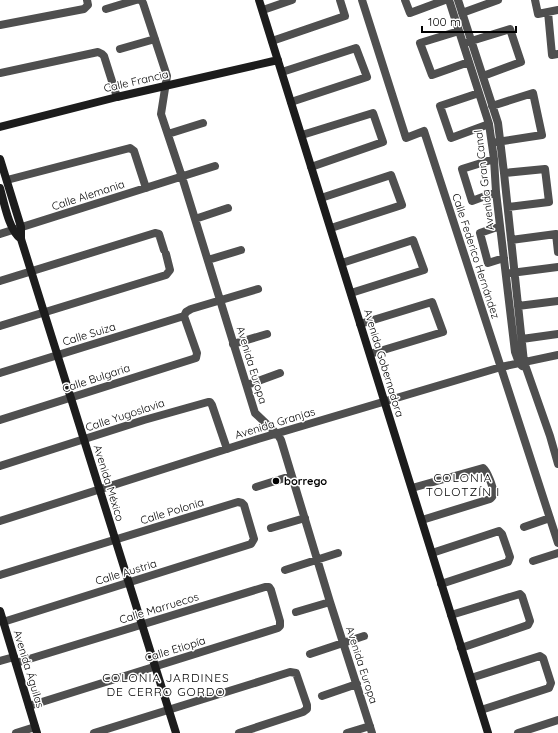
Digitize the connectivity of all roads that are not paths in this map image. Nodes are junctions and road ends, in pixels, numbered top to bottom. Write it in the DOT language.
graph roads {
  1 [pos="136,0"];
  2 [pos="141,0"];
  3 [pos="260,0"];
  4 [pos="292,0"];
  5 [pos="340,0"];
  6 [pos="362,0"];
  7 [pos="405,0"];
  8 [pos="445,0"];
  9 [pos="449,0"];
  10 [pos="458,0"];
  11 [pos="498,0"];
  12 [pos="535,0"];
  13 [pos="87,3"];
  14 [pos="106,9"];
  15 [pos="262,10"];
  16 [pos="558,10"];
  17 [pos="548,12"];
  18 [pos="462,13"];
  19 [pos="0,25"];
  20 [pos="459,31"];
  21 [pos="155,39"];
  22 [pos="272,41"];
  23 [pos="467,42"];
  24 [pos="120,49"];
  25 [pos="555,55"];
  26 [pos="278,60"];
  27 [pos="469,62"];
  28 [pos="282,72"];
  29 [pos="0,73"];
  30 [pos="483,76"];
  31 [pos="166,86"];
  32 [pos="479,93"];
  33 [pos="117,97"];
  34 [pos="291,102"];
  35 [pos="492,106"];
  36 [pos="203,123"];
  37 [pos="489,124"];
  38 [pos="0,127"];
  39 [pos="168,134"];
  40 [pos="302,135"];
  41 [pos="501,142"];
  42 [pos="492,143"];
  43 [pos="0,159"];
  44 [pos="494,159"];
  45 [pos="215,166"];
  46 [pos="311,166"];
  47 [pos="504,173"];
  48 [pos="182,177"];
  49 [pos="7,180"];
  50 [pos="0,188"];
  51 [pos="146,188"];
  52 [pos="496,192"];
  53 [pos="321,198"];
  54 [pos="508,207"];
  55 [pos="228,208"];
  56 [pos="195,219"];
  57 [pos="500,226"];
  58 [pos="331,228"];
  59 [pos="17,229"];
  60 [pos="0,234"];
  61 [pos="511,240"];
  62 [pos="241,250"];
  63 [pos="558,252"];
  64 [pos="504,258"];
  65 [pos="208,260"];
  66 [pos="342,263"];
  67 [pos="558,267"];
  68 [pos="32,271"];
  69 [pos="510,273"];
  70 [pos="0,281"];
  71 [pos="258,289"];
  72 [pos="351,293"];
  73 [pos="221,301"];
  74 [pos="558,301"];
  75 [pos="518,306"];
  76 [pos="45,312"];
  77 [pos="184,316"];
  78 [pos="360,324"];
  79 [pos="0,326"];
  80 [pos="267,334"];
  81 [pos="558,334"];
  82 [pos="522,339"];
  83 [pos="233,344"];
  84 [pos="370,354"];
  85 [pos="57,355"];
  86 [pos="558,355"];
  87 [pos="522,362"];
  88 [pos="501,367"];
  89 [pos="0,373"];
  90 [pos="280,373"];
  91 [pos="247,385"];
  92 [pos="71,398"];
  93 [pos="385,402"];
  94 [pos="0,420"];
  95 [pos="276,434"];
  96 [pos="554,435"];
  97 [pos="84,440"];
  98 [pos="227,449"];
  99 [pos="558,464"];
  100 [pos="0,466"];
  101 [pos="291,476"];
  102 [pos="256,487"];
  103 [pos="412,488"];
  104 [pos="100,489"];
  105 [pos="305,518"];
  106 [pos="550,518"];
  107 [pos="422,520"];
  108 [pos="0,521"];
  109 [pos="524,527"];
  110 [pos="271,528"];
  111 [pos="116,540"];
  112 [pos="254,541"];
  113 [pos="558,543"];
  114 [pos="432,552"];
  115 [pos="338,553"];
  116 [pos="558,553"];
  117 [pos="318,560"];
  118 [pos="533,562"];
  119 [pos="284,570"];
  120 [pos="0,575"];
  121 [pos="130,583"];
  122 [pos="441,584"];
  123 [pos="330,602"];
  124 [pos="0,611"];
  125 [pos="296,612"];
  126 [pos="451,615"];
  127 [pos="3,622"];
  128 [pos="143,625"];
  129 [pos="280,626"];
  130 [pos="364,636"];
  131 [pos="344,643"];
  132 [pos="461,648"];
  133 [pos="310,654"];
  134 [pos="15,660"];
  135 [pos="0,661"];
  136 [pos="156,667"];
  137 [pos="471,678"];
  138 [pos="357,684"];
  139 [pos="322,696"];
  140 [pos="29,706"];
  141 [pos="169,710"];
  142 [pos="481,710"];
  143 [pos="558,720"];
  144 [pos="371,729"];
  145 [pos="36,730"];
  146 [pos="16,733"];
  147 [pos="94,733"];
  148 [pos="176,733"];
  149 [pos="239,733"];
  150 [pos="347,733"];
  151 [pos="488,733"];
  152 [pos="518,733"];
  1 -- 14 [label="street"];
  2 -- 21 [label="street, Avenida Europa"];
  3 -- 15 [label="street, Avenida Gobernadora"];
  4 -- 15 [label="street"];
  5 -- 22 [label="street"];
  6 -- 88 [label="street, Calle Federico Hernández"];
  7 -- 8 [label="street"];
  9 -- 20 [label="street, Avenida Gran Canal"];
  10 -- 18 [label="street, Avenida Gran Canal"];
  11 -- 18 [label="street"];
  12 -- 17 [label="street"];
  13 -- 19 [label="street"];
  15 -- 22 [label="street, Avenida Gobernadora"];
  16 -- 17 [label="street"];
  17 -- 25 [label="street"];
  18 -- 23 [label="street, Avenida Gran Canal"];
  20 -- 23 [label="street, Avenida Gran Canal"];
  20 -- 27 [label="street"];
  21 -- 24 [label="street"];
  21 -- 31 [label="street, Avenida Europa"];
  22 -- 26 [label="street, Avenida Gobernadora"];
  23 -- 27 [label="street, Avenida Gran Canal"];
  23 -- 30 [label="street, Avenida Gran Canal"];
  23 -- 30 [label="street"];
  26 -- 28 [label="street, Avenida Gobernadora"];
  26 -- 31 [label="street, Calle Francia"];
  27 -- 32 [label="street, Avenida Gran Canal"];
  28 -- 34 [label="street, Avenida Gobernadora"];
  28 -- 34 [label="street"];
  29 -- 33 [label="street"];
  30 -- 35 [label="street, Avenida Gran Canal"];
  31 -- 33 [label="street, Calle Francia"];
  31 -- 39 [label="street, Avenida Europa"];
  32 -- 37 [label="street, Avenida Gran Canal"];
  32 -- 37 [label="street"];
  33 -- 38 [label="street, Calle Francia"];
  34 -- 40 [label="street, Avenida Gobernadora"];
  35 -- 41 [label="street, Avenida Gran Canal"];
  35 -- 41 [label="street"];
  36 -- 39 [label="street"];
  37 -- 42 [label="street, Avenida Gran Canal"];
  39 -- 48 [label="street, Avenida Europa"];
  40 -- 46 [label="street, Avenida Gobernadora"];
  40 -- 46 [label="street"];
  41 -- 42 [label="street"];
  41 -- 47 [label="street, Avenida Gran Canal"];
  42 -- 44 [label="street, Avenida Gran Canal"];
  43 -- 49 [label="street, Avenida México"];
  44 -- 52 [label="street, Avenida Gran Canal"];
  44 -- 52 [label="street"];
  45 -- 48 [label="street, Calle Alemania"];
  46 -- 53 [label="street, Avenida Gobernadora"];
  47 -- 54 [label="street, Avenida Gran Canal"];
  47 -- 54 [label="street"];
  48 -- 51 [label="street, Calle Alemania"];
  48 -- 56 [label="street, Avenida Europa"];
  49 -- 51 [label="street"];
  49 -- 59 [label="street, Avenida México"];
  50 -- 59 [label="street, Avenida México"];
  51 -- 59 [label="street, Calle Alemania"];
  52 -- 57 [label="street, Avenida Gran Canal"];
  53 -- 58 [label="street, Avenida Gobernadora"];
  53 -- 58 [label="street"];
  54 -- 61 [label="street, Avenida Gran Canal"];
  55 -- 56 [label="street"];
  56 -- 65 [label="street, Avenida Europa"];
  57 -- 64 [label="street, Avenida Gran Canal"];
  57 -- 64 [label="street"];
  58 -- 66 [label="street, Avenida Gobernadora"];
  59 -- 60 [label="street, Calle Alemania"];
  59 -- 68 [label="street, Avenida México"];
  61 -- 63 [label="street"];
  61 -- 69 [label="street, Avenida Gran Canal"];
  62 -- 65 [label="street"];
  64 -- 69 [label="street, Avenida Gran Canal"];
  65 -- 73 [label="street, Avenida Europa"];
  66 -- 72 [label="street, Avenida Gobernadora"];
  66 -- 72 [label="street"];
  67 -- 69 [label="street"];
  68 -- 70 [label="street"];
  68 -- 76 [label="street, Avenida México"];
  68 -- 76 [label="street"];
  69 -- 75 [label="street, Avenida Gran Canal"];
  69 -- 87 [label="street, Avenida Gran Canal"];
  71 -- 73 [label="street, Calle Suiza"];
  72 -- 78 [label="street, Avenida Gobernadora"];
  73 -- 77 [label="street, Calle Suiza"];
  73 -- 83 [label="street, Avenida Europa"];
  74 -- 75 [label="street"];
  75 -- 82 [label="street, Avenida Gran Canal"];
  76 -- 79 [label="street"];
  76 -- 85 [label="street, Avenida México"];
  77 -- 85 [label="street, Calle Suiza"];
  77 -- 92 [label="street, Calle Bulgaria"];
  78 -- 84 [label="street, Avenida Gobernadora"];
  78 -- 84 [label="street"];
  80 -- 83 [label="street"];
  81 -- 82 [label="street"];
  82 -- 87 [label="street, Avenida Gran Canal"];
  83 -- 91 [label="street, Avenida Europa"];
  84 -- 93 [label="street, Avenida Gobernadora"];
  85 -- 89 [label="street, Calle Suiza"];
  85 -- 92 [label="street, Avenida México"];
  86 -- 87 [label="street, Avenida Granjas"];
  87 -- 88 [label="street, Avenida Granjas"];
  87 -- 96 [label="street"];
  88 -- 93 [label="street, Avenida Granjas"];
  88 -- 106 [label="street, Calle Federico Hernández"];
  90 -- 91 [label="street"];
  91 -- 95 [label="street, Avenida Europa"];
  92 -- 94 [label="street, Calle Bulgaria"];
  92 -- 97 [label="street, Avenida México"];
  93 -- 95 [label="street, Avenida Granjas"];
  93 -- 103 [label="street, Avenida Gobernadora"];
  95 -- 98 [label="street, Avenida Granjas"];
  95 -- 101 [label="street, Avenida Europa"];
  96 -- 99 [label="street"];
  97 -- 98 [label="street, Calle Yugoslavia"];
  97 -- 100 [label="street, Calle Yugoslavia"];
  97 -- 104 [label="street, Avenida México"];
  98 -- 104 [label="street, Avenida Granjas"];
  101 -- 102 [label="street"];
  101 -- 105 [label="street, Avenida Europa"];
  103 -- 107 [label="street, Avenida Gobernadora"];
  103 -- 107 [label="street"];
  104 -- 108 [label="street, Avenida Granjas"];
  104 -- 111 [label="street, Avenida México"];
  105 -- 110 [label="street"];
  105 -- 117 [label="street, Avenida Europa"];
  106 -- 109 [label="street"];
  106 -- 113 [label="street, Calle Federico Hernández"];
  107 -- 114 [label="street, Avenida Gobernadora"];
  111 -- 112 [label="street, Calle Polonia"];
  111 -- 120 [label="street, Calle Polonia"];
  111 -- 121 [label="street, Avenida México"];
  112 -- 121 [label="street, Calle Austria"];
  114 -- 122 [label="street, Avenida Gobernadora"];
  114 -- 122 [label="street"];
  115 -- 117 [label="street"];
  116 -- 118 [label="street"];
  117 -- 119 [label="street"];
  117 -- 123 [label="street, Avenida Europa"];
  121 -- 127 [label="street, Calle Austria"];
  121 -- 128 [label="street, Avenida México"];
  122 -- 126 [label="street, Avenida Gobernadora"];
  123 -- 125 [label="street"];
  123 -- 131 [label="street, Avenida Europa"];
  124 -- 127 [label="street, Avenida Águilas"];
  126 -- 132 [label="street, Avenida Gobernadora"];
  126 -- 132 [label="street"];
  127 -- 134 [label="street, Avenida Águilas"];
  128 -- 129 [label="street, Calle Marruecos"];
  128 -- 134 [label="street, Calle Marruecos"];
  128 -- 136 [label="street, Avenida México"];
  129 -- 136 [label="street, Calle Etiopía"];
  130 -- 131 [label="street"];
  131 -- 133 [label="street"];
  131 -- 138 [label="street, Avenida Europa"];
  132 -- 137 [label="street, Avenida Gobernadora"];
  134 -- 135 [label="street, Calle Marruecos"];
  134 -- 140 [label="street, Avenida Águilas"];
  136 -- 140 [label="street, Calle Etiopía"];
  136 -- 141 [label="street, Avenida México"];
  137 -- 142 [label="street, Avenida Gobernadora"];
  137 -- 142 [label="street"];
  138 -- 139 [label="street"];
  138 -- 144 [label="street, Avenida Europa"];
  140 -- 145 [label="street, Avenida Águilas"];
  141 -- 147 [label="street"];
  141 -- 148 [label="street, Avenida México"];
  141 -- 149 [label="street"];
  142 -- 151 [label="street, Avenida Gobernadora"];
  143 -- 152 [label="street"];
  144 -- 150 [label="street"];
  145 -- 146 [label="street"];
}
